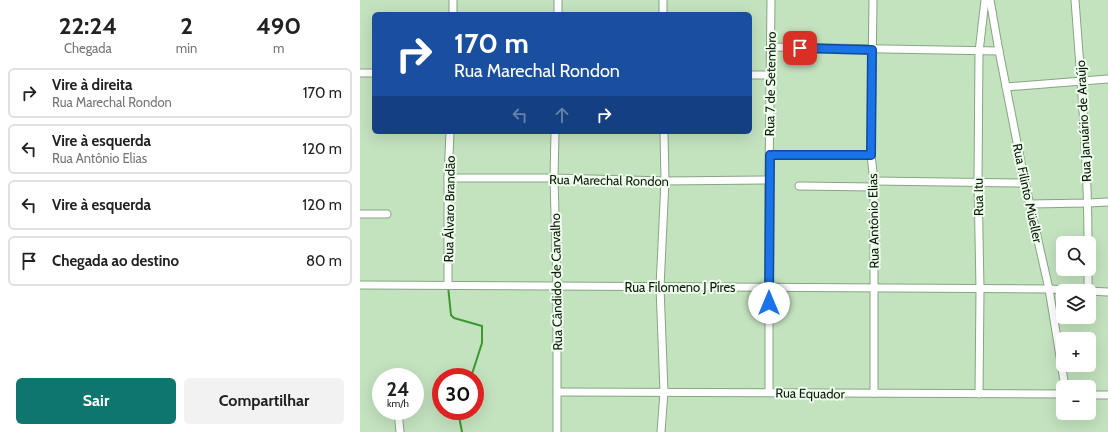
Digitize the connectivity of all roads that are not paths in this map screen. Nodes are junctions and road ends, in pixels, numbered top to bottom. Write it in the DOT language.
graph roads {
  1 [pos="453,0"];
  2 [pos="558,0"];
  3 [pos="663,0"];
  4 [pos="771,0"];
  5 [pos="873,0"];
  6 [pos="985,0"];
  7 [pos="990,0"];
  8 [pos="1075,0"];
  9 [pos="453,12"];
  10 [pos="558,12"];
  11 [pos="664,12"];
  12 [pos="771,47"];
  13 [pos="872,50"];
  14 [pos="979,52"];
  15 [pos="999,52"];
  16 [pos="360,73"];
  17 [pos="372,73"];
  18 [pos="752,75"];
  19 [pos="770,75"];
  20 [pos="1108,80"];
  21 [pos="1081,81"];
  22 [pos="1006,87"];
  23 [pos="450,134"];
  24 [pos="555,134"];
  25 [pos="664,134"];
  26 [pos="770,155"];
  27 [pos="871,155"];
  28 [pos="448,178"];
  29 [pos="554,178"];
  30 [pos="769,180"];
  31 [pos="665,181"];
  32 [pos="978,182"];
  33 [pos="1025,183"];
  34 [pos="874,184"];
  35 [pos="799,186"];
  36 [pos="1108,202"];
  37 [pos="1088,203"];
  38 [pos="1030,204"];
  39 [pos="360,214"];
  40 [pos="387,214"];
  41 [pos="1088,236"];
  42 [pos="360,285"];
  43 [pos="448,285"];
  44 [pos="556,287"];
  45 [pos="660,287"];
  46 [pos="769,288"];
  47 [pos="874,288"];
  48 [pos="980,289"];
  49 [pos="1049,289"];
  50 [pos="1056,289"];
  51 [pos="1096,291"];
  52 [pos="1108,292"];
  53 [pos="1063,380"];
  54 [pos="557,392"];
  55 [pos="664,392"];
  56 [pos="769,392"];
  57 [pos="874,393"];
  58 [pos="979,394"];
  59 [pos="1056,394"];
  60 [pos="1096,395"];
  61 [pos="1108,395"];
  62 [pos="399,420"];
  63 [pos="400,432"];
  64 [pos="557,432"];
  65 [pos="661,432"];
  1 -- 9 [label="street"];
  2 -- 10 [label="street"];
  3 -- 11 [label="street"];
  4 -- 12 [label="street, Rua 7 de Setembro"];
  5 -- 13 [label="street, Rua Antônio Elias"];
  6 -- 14 [label="street, Rua Itu"];
  7 -- 15 [label="street, Rua Filinto Müeller"];
  8 -- 21 [label="street, Rua Januário de Araújo"];
  12 -- 13 [label="street"];
  12 -- 19 [label="street, Rua 7 de Setembro"];
  13 -- 14 [label="street"];
  13 -- 27 [label="street, Rua Antônio Elias"];
  14 -- 15 [label="street"];
  14 -- 32 [label="street, Rua Itu"];
  15 -- 22 [label="street, Rua Filinto Müeller"];
  16 -- 17 [label="street"];
  18 -- 19 [label="street"];
  19 -- 26 [label="street, Rua 7 de Setembro"];
  20 -- 21 [label="street"];
  21 -- 22 [label="street"];
  21 -- 37 [label="street, Rua Januário de Araújo"];
  22 -- 33 [label="street, Rua Filinto Müeller"];
  23 -- 28 [label="street, Rua Álvaro Brandão"];
  24 -- 29 [label="street, Rua Cândido de Carvalho"];
  25 -- 31 [label="street"];
  26 -- 27 [label="street"];
  26 -- 30 [label="street, Rua 7 de Setembro"];
  27 -- 34 [label="street, Rua Antônio Elias"];
  28 -- 29 [label="street, Rua Marechal Rondon"];
  28 -- 43 [label="street, Rua Álvaro Brandão"];
  29 -- 31 [label="street, Rua Marechal Rondon"];
  29 -- 44 [label="street, Rua Cândido de Carvalho"];
  30 -- 31 [label="street, Rua Marechal Rondon"];
  30 -- 46 [label="street, Rua 7 de Setembro"];
  31 -- 45 [label="street"];
  32 -- 33 [label="street"];
  32 -- 34 [label="street"];
  32 -- 48 [label="street, Rua Itu"];
  33 -- 38 [label="street, Rua Filinto Müeller"];
  34 -- 35 [label="street"];
  34 -- 47 [label="street, Rua Antônio Elias"];
  36 -- 37 [label="street"];
  37 -- 38 [label="street"];
  37 -- 41 [label="street, Rua Januário de Araújo"];
  38 -- 49 [label="street, Rua Filinto Müeller"];
  39 -- 40 [label="street"];
  42 -- 43 [label="street, Rua Filomeno J Píres"];
  43 -- 44 [label="street, Rua Filomeno J Píres"];
  44 -- 45 [label="street, Rua Filomeno J Píres"];
  44 -- 54 [label="street, Rua Cândido de Carvalho"];
  45 -- 46 [label="street, Rua Filomeno J Píres"];
  45 -- 55 [label="street"];
  46 -- 47 [label="street, Rua Filomeno J Píres"];
  46 -- 56 [label="street, Rua 7 de Setembro"];
  47 -- 48 [label="street, Rua Filomeno J Píres"];
  47 -- 57 [label="street, Rua Antônio Elias"];
  48 -- 49 [label="street, Rua Filomeno J Píres"];
  48 -- 58 [label="street, Rua Itu"];
  49 -- 50 [label="street, Rua Filomeno J Píres"];
  49 -- 53 [label="street, Rua Filinto Müeller"];
  51 -- 52 [label="street, Rua Filomeno J Píres"];
  54 -- 55 [label="street, Rua Equador"];
  54 -- 64 [label="street, Rua Cândido de Carvalho"];
  55 -- 56 [label="street, Rua Equador"];
  55 -- 65 [label="street"];
  56 -- 57 [label="street, Rua Equador"];
  57 -- 58 [label="street, Rua Equador"];
  58 -- 59 [label="street, Rua Equador"];
  60 -- 61 [label="street"];
  62 -- 63 [label="street"];
}
